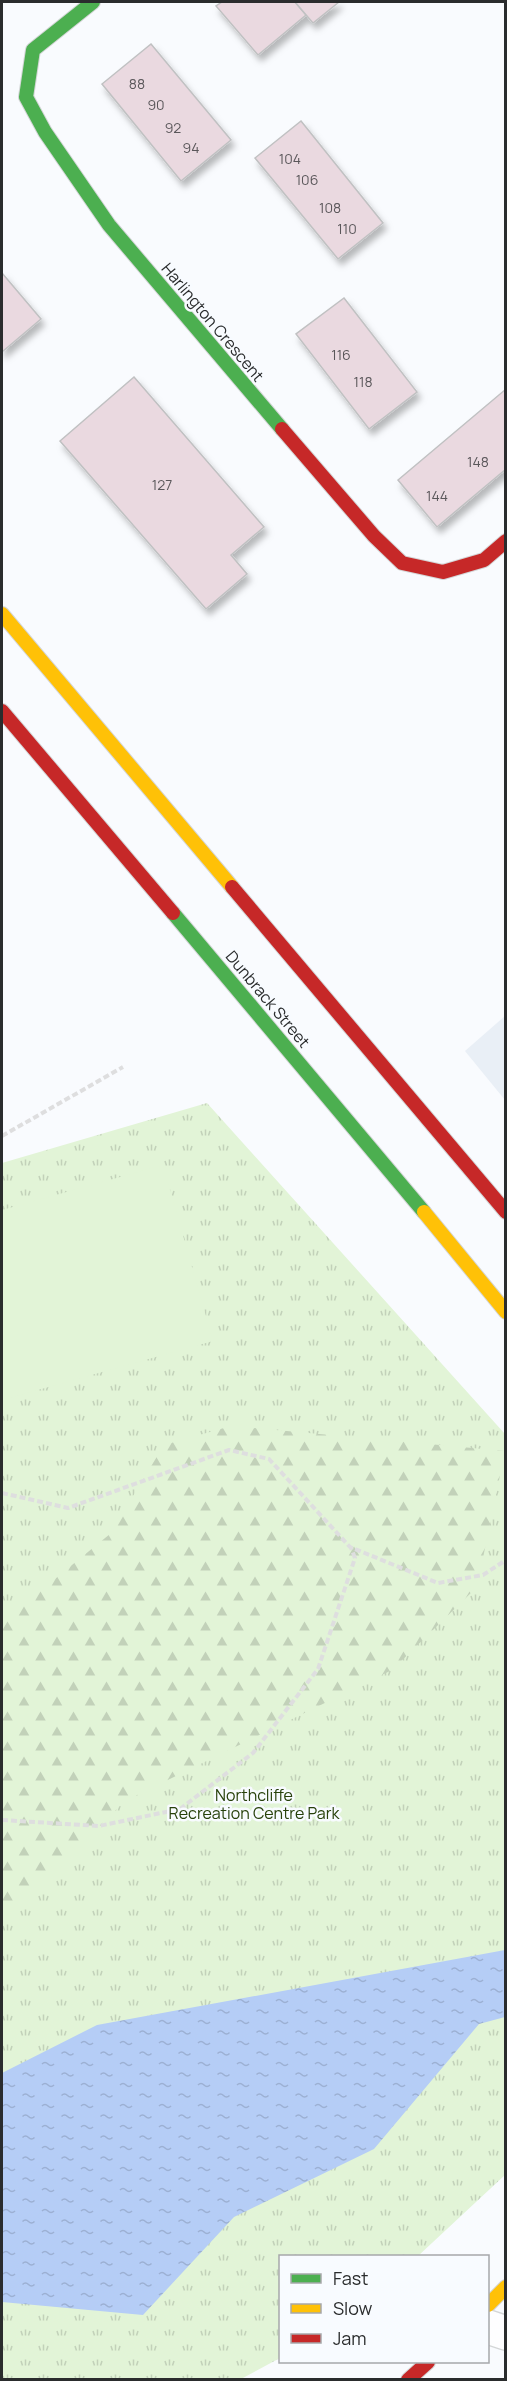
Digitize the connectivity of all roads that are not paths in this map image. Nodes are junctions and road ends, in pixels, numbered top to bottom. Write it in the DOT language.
graph roads {
  1 [pos="93,2"];
  2 [pos="506,541"];
  3 [pos="2,614"];
  4 [pos="2,711"];
  5 [pos="506,1212"];
  6 [pos="506,1312"];
  7 [pos="506,2287"];
  8 [pos="489,2304"];
  9 [pos="489,2327"];
  10 [pos="506,2333"];
  11 [pos="426,2363"];
  12 [pos="408,2379"];
  1 -- 2 [label="main road, Harlington Crescent"];
  3 -- 5 [label="main road"];
  4 -- 6 [label="main road, Dunbrack Street"];
  7 -- 8 [label="main road"];
  9 -- 10 [label="street"];
  11 -- 12 [label="main road"];
}
